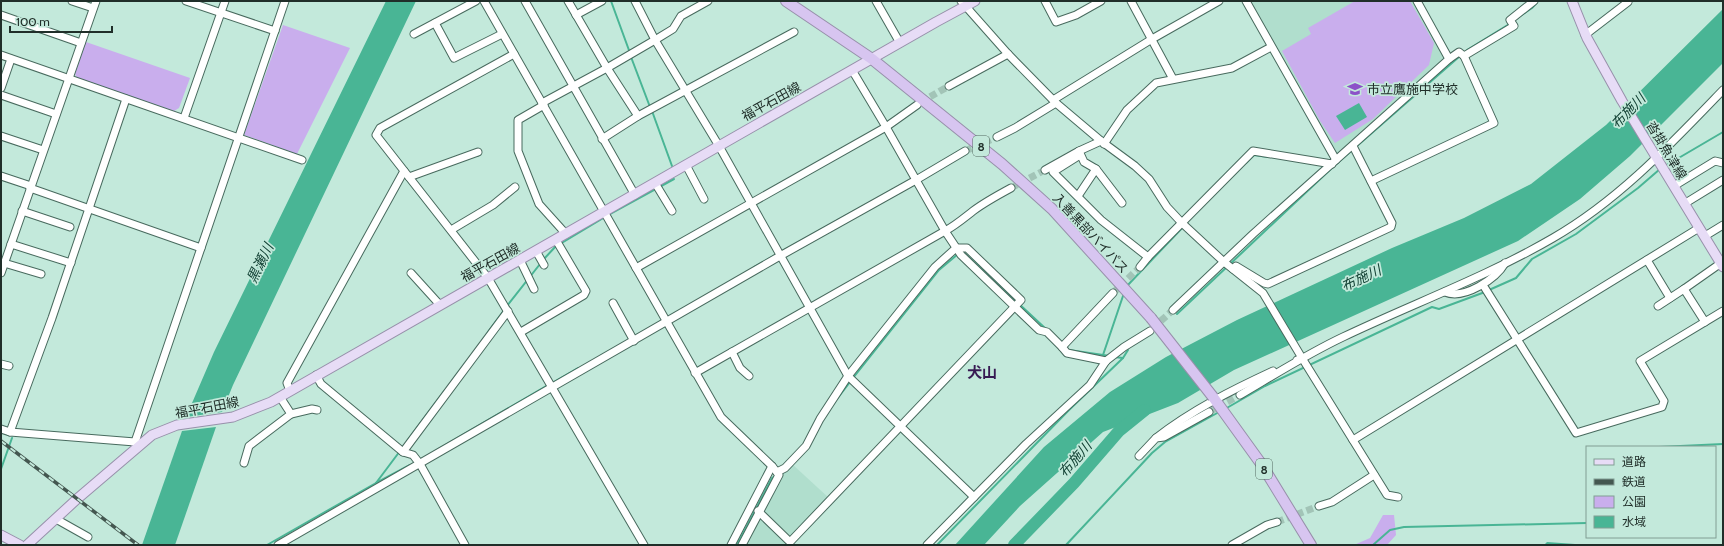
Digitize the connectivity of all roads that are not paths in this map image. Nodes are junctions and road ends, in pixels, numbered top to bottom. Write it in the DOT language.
graph roads {
  1 [pos="72,1"];
  2 [pos="96,1"];
  3 [pos="186,1"];
  4 [pos="225,1"];
  5 [pos="285,1"];
  6 [pos="476,1"];
  7 [pos="484,1"];
  8 [pos="525,1"];
  9 [pos="568,1"];
  10 [pos="602,1"];
  11 [pos="635,1"];
  12 [pos="708,1"];
  13 [pos="786,1"];
  14 [pos="876,1"];
  15 [pos="975,1"];
  16 [pos="1045,1"];
  17 [pos="1101,1"];
  18 [pos="1131,1"];
  19 [pos="1218,1"];
  20 [pos="1246,1"];
  21 [pos="1417,1"];
  22 [pos="1534,1"];
  23 [pos="1572,1"];
  24 [pos="1628,2"];
  25 [pos="963,4"];
  26 [pos="93,8"];
  27 [pos="221,14"];
  28 [pos="1,15"];
  29 [pos="576,15"];
  30 [pos="435,23"];
  31 [pos="275,31"];
  32 [pos="794,32"];
  33 [pos="414,34"];
  34 [pos="502,34"];
  35 [pos="1585,35"];
  36 [pos="1152,39"];
  37 [pos="655,40"];
  38 [pos="81,43"];
  39 [pos="900,43"];
  40 [pos="1271,47"];
  41 [pos="514,54"];
  42 [pos="1008,54"];
  43 [pos="1,55"];
  44 [pos="1464,56"];
  45 [pos="11,59"];
  46 [pos="872,59"];
  47 [pos="1449,59"];
  48 [pos="607,68"];
  49 [pos="852,70"];
  50 [pos="69,79"];
  51 [pos="1173,79"];
  52 [pos="572,86"];
  53 [pos="949,86"];
  54 [pos="1,88"];
  55 [pos="1723,90"];
  56 [pos="685,91"];
  57 [pos="1,95"];
  58 [pos="126,99"];
  59 [pos="1054,102"];
  60 [pos="543,104"];
  61 [pos="917,105"];
  62 [pos="56,114"];
  63 [pos="638,116"];
  64 [pos="184,118"];
  65 [pos="886,127"];
  66 [pos="1,136"];
  67 [pos="239,137"];
  68 [pos="997,137"];
  69 [pos="602,138"];
  70 [pos="1103,143"];
  71 [pos="719,146"];
  72 [pos="1353,146"];
  73 [pos="43,150"];
  74 [pos="965,151"];
  75 [pos="478,152"];
  76 [pos="1079,153"];
  77 [pos="1657,159"];
  78 [pos="302,160"];
  79 [pos="1334,162"];
  80 [pos="1723,163"];
  81 [pos="686,165"];
  82 [pos="1096,169"];
  83 [pos="1045,170"];
  84 [pos="404,171"];
  85 [pos="1,176"];
  86 [pos="410,177"];
  87 [pos="916,180"];
  88 [pos="1723,180"];
  89 [pos="1371,181"];
  90 [pos="655,183"];
  91 [pos="1674,186"];
  92 [pos="31,187"];
  93 [pos="515,187"];
  94 [pos="1011,188"];
  95 [pos="634,195"];
  96 [pos="1078,196"];
  97 [pos="704,198"];
  98 [pos="751,203"];
  99 [pos="1122,203"];
  100 [pos="1684,204"];
  101 [pos="89,210"];
  102 [pos="22,211"];
  103 [pos="672,211"];
  104 [pos="604,212"];
  105 [pos="1182,223"];
  106 [pos="1723,225"];
  107 [pos="70,226"];
  108 [pos="1699,228"];
  109 [pos="451,230"];
  110 [pos="945,231"];
  111 [pos="566,234"];
  112 [pos="1705,236"];
  113 [pos="556,240"];
  114 [pos="11,244"];
  115 [pos="201,248"];
  116 [pos="956,248"];
  117 [pos="536,252"];
  118 [pos="780,256"];
  119 [pos="1148,257"];
  120 [pos="520,260"];
  121 [pos="1647,260"];
  122 [pos="1224,262"];
  123 [pos="1506,262"];
  124 [pos="4,263"];
  125 [pos="70,263"];
  126 [pos="544,265"];
  127 [pos="1722,265"];
  128 [pos="1140,266"];
  129 [pos="636,268"];
  130 [pos="1233,269"];
  131 [pos="1,273"];
  132 [pos="411,273"];
  133 [pos="41,274"];
  134 [pos="488,278"];
  135 [pos="1484,285"];
  136 [pos="534,289"];
  137 [pos="1684,289"];
  138 [pos="1445,292"];
  139 [pos="1113,293"];
  140 [pos="1670,298"];
  141 [pos="613,303"];
  142 [pos="440,304"];
  143 [pos="1658,306"];
  144 [pos="811,307"];
  145 [pos="1015,308"];
  146 [pos="1173,310"];
  147 [pos="508,311"];
  148 [pos="1723,311"];
  149 [pos="667,322"];
  150 [pos="1704,322"];
  151 [pos="1150,330"];
  152 [pos="520,332"];
  153 [pos="1518,340"];
  154 [pos="634,341"];
  155 [pos="1062,347"];
  156 [pos="732,352"];
  157 [pos="1300,356"];
  158 [pos="1106,361"];
  159 [pos="1,364"];
  160 [pos="9,366"];
  161 [pos="695,373"];
  162 [pos="316,375"];
  163 [pos="748,376"];
  164 [pos="848,376"];
  165 [pos="552,388"];
  166 [pos="290,391"];
  167 [pos="1240,395"];
  168 [pos="280,397"];
  169 [pos="1214,398"];
  170 [pos="317,410"];
  171 [pos="1209,412"];
  172 [pos="291,414"];
  173 [pos="901,426"];
  174 [pos="1,429"];
  175 [pos="10,432"];
  176 [pos="1156,438"];
  177 [pos="1353,440"];
  178 [pos="137,444"];
  179 [pos="403,452"];
  180 [pos="1138,456"];
  181 [pos="244,463"];
  182 [pos="420,464"];
  183 [pos="772,466"];
  184 [pos="777,472"];
  185 [pos="1374,474"];
  186 [pos="974,497"];
  187 [pos="1398,497"];
  188 [pos="1319,506"];
  189 [pos="758,511"];
  190 [pos="56,518"];
  191 [pos="1277,522"];
  192 [pos="1,535"];
  193 [pos="88,537"];
  194 [pos="792,544"];
  195 [pos="1310,544"];
  196 [pos="20,545"];
  197 [pos="27,545"];
  198 [pos="278,545"];
  199 [pos="465,545"];
  200 [pos="644,545"];
  201 [pos="731,545"];
  202 [pos="742,545"];
  203 [pos="927,545"];
  204 [pos="1232,545"];
  1 -- 26 [label="street"];
  2 -- 26 [label="street"];
  3 -- 27 [label="street"];
  4 -- 27 [label="street"];
  5 -- 31 [label="street"];
  6 -- 30 [label="street"];
  7 -- 34 [label="street"];
  8 -- 52 [label="street"];
  9 -- 29 [label="street"];
  10 -- 29 [label="street"];
  11 -- 37 [label="street"];
  12 -- 37 [label="street"];
  13 -- 46 [label="highway, 入善黒部バイパス / 8"];
  14 -- 39 [label="street"];
  15 -- 25 [label="main road, 福平石田線"];
  16 -- 17 [label="street"];
  18 -- 36 [label="street"];
  19 -- 36 [label="street"];
  20 -- 40 [label="street"];
  21 -- 47 [label="street"];
  22 -- 44 [label="street"];
  23 -- 35 [label="main road, 沓掛魚津線"];
  24 -- 35 [label="street"];
  25 -- 39 [label="main road, 福平石田線"];
  25 -- 42 [label="street"];
  26 -- 38 [label="street"];
  27 -- 31 [label="street"];
  27 -- 64 [label="street"];
  28 -- 38 [label="street"];
  29 -- 48 [label="street"];
  30 -- 33 [label="street"];
  30 -- 34 [label="street"];
  31 -- 67 [label="street"];
  32 -- 56 [label="street"];
  34 -- 41 [label="street"];
  35 -- 77 [label="main road, 沓掛魚津線"];
  36 -- 51 [label="street"];
  36 -- 59 [label="street"];
  37 -- 48 [label="street"];
  37 -- 56 [label="street"];
  38 -- 50 [label="street"];
  39 -- 46 [label="main road, 福平石田線"];
  40 -- 51 [label="street"];
  40 -- 79 [label="street"];
  41 -- 60 [label="street"];
  41 -- 84 [label="street"];
  42 -- 53 [label="street"];
  42 -- 59 [label="street"];
  43 -- 45 [label="street"];
  44 -- 47 [label="street"];
  44 -- 89 [label="street"];
  45 -- 50 [label="street"];
  45 -- 54 [label="street"];
  46 -- 49 [label="main road, 福平石田線"];
  46 -- 169 [label="highway, 入善黒部バイパス / 8, bridge"];
  47 -- 72 [label="street"];
  48 -- 52 [label="street"];
  48 -- 63 [label="street"];
  49 -- 65 [label="street"];
  49 -- 71 [label="main road, 福平石田線"];
  50 -- 58 [label="street"];
  50 -- 62 [label="street"];
  51 -- 70 [label="street"];
  52 -- 60 [label="street"];
  52 -- 69 [label="street"];
  55 -- 77 [label="street"];
  56 -- 63 [label="street"];
  56 -- 71 [label="street"];
  57 -- 62 [label="street"];
  58 -- 64 [label="street"];
  58 -- 101 [label="street"];
  59 -- 68 [label="street"];
  59 -- 70 [label="street"];
  60 -- 104 [label="street"];
  60 -- 111 [label="street"];
  61 -- 65 [label="street"];
  62 -- 73 [label="street"];
  63 -- 69 [label="street"];
  64 -- 67 [label="street"];
  65 -- 87 [label="street"];
  65 -- 98 [label="street"];
  66 -- 73 [label="street"];
  67 -- 78 [label="street"];
  67 -- 115 [label="street"];
  69 -- 95 [label="street"];
  70 -- 76 [label="street"];
  70 -- 105 [label="street"];
  71 -- 81 [label="main road, 福平石田線"];
  71 -- 98 [label="street"];
  72 -- 79 [label="street"];
  72 -- 89 [label="street"];
  73 -- 92 [label="street"];
  74 -- 87 [label="street"];
  75 -- 86 [label="street"];
  76 -- 82 [label="street"];
  76 -- 83 [label="street"];
  76 -- 96 [label="street"];
  77 -- 91 [label="main road, 沓掛魚津線"];
  77 -- 123 [label="street"];
  79 -- 105 [label="street"];
  79 -- 122 [label="street"];
  80 -- 91 [label="street"];
  81 -- 90 [label="main road, 福平石田線"];
  81 -- 97 [label="street"];
  82 -- 96 [label="street"];
  82 -- 99 [label="street"];
  84 -- 86 [label="street"];
  84 -- 166 [label="street"];
  85 -- 92 [label="street"];
  86 -- 109 [label="street"];
  87 -- 110 [label="street"];
  87 -- 118 [label="street"];
  88 -- 100 [label="street"];
  89 -- 130 [label="street"];
  90 -- 95 [label="main road, 福平石田線"];
  90 -- 103 [label="street"];
  91 -- 100 [label="main road, 沓掛魚津線"];
  92 -- 101 [label="street"];
  92 -- 102 [label="street"];
  93 -- 109 [label="street"];
  94 -- 110 [label="street"];
  95 -- 104 [label="main road, 福平石田線"];
  96 -- 119 [label="street"];
  98 -- 118 [label="street"];
  98 -- 129 [label="street"];
  100 -- 108 [label="main road, 沓掛魚津線"];
  101 -- 115 [label="street"];
  101 -- 125 [label="street"];
  102 -- 107 [label="street"];
  102 -- 114 [label="street"];
  104 -- 111 [label="main road, 福平石田線"];
  104 -- 129 [label="street"];
  105 -- 119 [label="street"];
  105 -- 122 [label="street"];
  106 -- 112 [label="street"];
  108 -- 112 [label="main road, 沓掛魚津線"];
  108 -- 121 [label="street"];
  109 -- 134 [label="street"];
  110 -- 116 [label="street"];
  110 -- 144 [label="street"];
  111 -- 113 [label="main road, 福平石田線"];
  112 -- 127 [label="main road, 沓掛魚津線"];
  113 -- 117 [label="main road, 福平石田線"];
  113 -- 152 [label="street"];
  114 -- 124 [label="street"];
  114 -- 125 [label="street"];
  115 -- 178 [label="street"];
  116 -- 145 [label="street"];
  116 -- 164 [label="street"];
  117 -- 120 [label="main road, 福平石田線"];
  117 -- 126 [label="street"];
  118 -- 144 [label="street"];
  118 -- 149 [label="street"];
  119 -- 128 [label="street"];
  120 -- 134 [label="main road, 福平石田線"];
  120 -- 136 [label="street"];
  121 -- 140 [label="street"];
  121 -- 153 [label="street"];
  122 -- 130 [label="street"];
  122 -- 146 [label="street"];
  123 -- 135 [label="street"];
  123 -- 138 [label="street"];
  124 -- 131 [label="street"];
  124 -- 133 [label="street"];
  125 -- 175 [label="street"];
  127 -- 137 [label="street"];
  129 -- 149 [label="street"];
  130 -- 157 [label="street"];
  132 -- 142 [label="street"];
  134 -- 142 [label="main road, 福平石田線"];
  134 -- 147 [label="street"];
  135 -- 138 [label="street"];
  135 -- 153 [label="street"];
  137 -- 140 [label="street"];
  137 -- 150 [label="street"];
  138 -- 157 [label="street"];
  139 -- 155 [label="street"];
  140 -- 143 [label="street"];
  141 -- 154 [label="street"];
  142 -- 162 [label="main road, 福平石田線"];
  144 -- 156 [label="street"];
  144 -- 164 [label="street"];
  145 -- 155 [label="street"];
  145 -- 173 [label="street"];
  147 -- 152 [label="street"];
  147 -- 179 [label="street"];
  148 -- 150 [label="street"];
  149 -- 154 [label="street"];
  149 -- 161 [label="street"];
  150 -- 153 [label="street"];
  151 -- 158 [label="street"];
  152 -- 165 [label="street"];
  153 -- 177 [label="street"];
  154 -- 165 [label="street"];
  155 -- 158 [label="street"];
  156 -- 161 [label="street"];
  156 -- 163 [label="street"];
  157 -- 167 [label="street"];
  157 -- 169 [label="street"];
  157 -- 177 [label="street"];
  158 -- 186 [label="street"];
  159 -- 160 [label="street"];
  161 -- 183 [label="street"];
  162 -- 166 [label="main road, 福平石田線"];
  162 -- 179 [label="street"];
  164 -- 173 [label="street"];
  164 -- 184 [label="street"];
  165 -- 182 [label="street"];
  165 -- 200 [label="street"];
  166 -- 168 [label="main road, 福平石田線"];
  168 -- 172 [label="street"];
  168 -- 178 [label="main road, 福平石田線"];
  169 -- 176 [label="street"];
  169 -- 195 [label="highway, 入善黒部バイパス / 8"];
  170 -- 172 [label="street"];
  171 -- 176 [label="street"];
  172 -- 181 [label="street"];
  173 -- 186 [label="street"];
  173 -- 194 [label="street"];
  174 -- 175 [label="street"];
  175 -- 178 [label="street"];
  176 -- 180 [label="street"];
  177 -- 185 [label="street"];
  178 -- 190 [label="main road, 福平石田線"];
  179 -- 182 [label="street"];
  182 -- 198 [label="street"];
  182 -- 199 [label="street"];
  183 -- 184 [label="street"];
  183 -- 201 [label="street"];
  184 -- 189 [label="street"];
  185 -- 187 [label="street"];
  185 -- 188 [label="street"];
  186 -- 203 [label="street"];
  189 -- 194 [label="street"];
  189 -- 202 [label="street"];
  190 -- 193 [label="street"];
  190 -- 197 [label="main road, 福平石田線"];
  191 -- 204 [label="street"];
  192 -- 196 [label="main road"];
}
